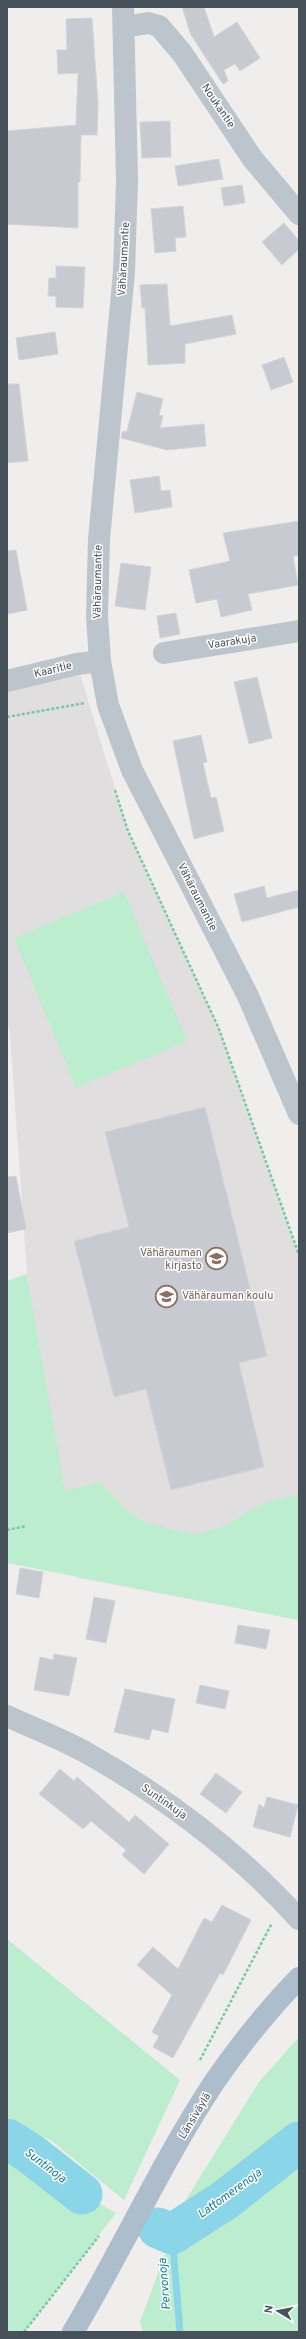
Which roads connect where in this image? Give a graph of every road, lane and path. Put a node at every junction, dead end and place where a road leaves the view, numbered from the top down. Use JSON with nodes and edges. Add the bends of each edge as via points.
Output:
{"nodes":[{"id":1,"x":123,"y":17,"type":"edge"},
{"id":2,"x":299,"y":214,"type":"edge"},
{"id":3,"x":299,"y":631,"type":"edge"},
{"id":4,"x":164,"y":653,"type":"dead end"},
{"id":5,"x":100,"y":661,"type":"junction"},
{"id":6,"x":7,"y":681,"type":"edge"},
{"id":7,"x":89,"y":702,"type":"dead end"},
{"id":8,"x":7,"y":717,"type":"edge"},
{"id":9,"x":299,"y":1114,"type":"edge"},
{"id":10,"x":26,"y":1526,"type":"dead end"},
{"id":11,"x":7,"y":1530,"type":"edge"},
{"id":12,"x":7,"y":1716,"type":"edge"},
{"id":13,"x":283,"y":1901,"type":"junction"},
{"id":14,"x":299,"y":1918,"type":"edge"},
{"id":15,"x":299,"y":1978,"type":"edge"},
{"id":16,"x":197,"y":2066,"type":"dead end"},
{"id":17,"x":102,"y":2232,"type":"dead end"},
{"id":18,"x":24,"y":2332,"type":"edge"},
{"id":19,"x":73,"y":2332,"type":"edge"}],
"edges":[{"from":1,"to":2,"type":"street","name":"Noukantie","via":[[159,26],[182,53],[252,158]]},
{"from":1,"to":5,"type":"street","name":"Vähäraumantie","via":[[127,181],[125,265],[99,539],[97,616]]},
{"from":3,"to":4,"type":"street","name":"Vaarakuja"},
{"from":5,"to":6,"type":"street","name":"Kaaritie"},
{"from":5,"to":9,"type":"street","name":"Vähäraumantie","via":[[108,705],[132,770],[248,996]]},
{"from":7,"to":8,"type":"path"},
{"from":10,"to":11,"type":"path"},
{"from":12,"to":13,"type":"street","name":"Suntinkuja","via":[[86,1752],[165,1800],[245,1864]]},
{"from":13,"to":14,"type":"street","name":"Suntinkuja"},
{"from":13,"to":16,"type":"path"},
{"from":15,"to":19,"type":"main road","name":"Länsiväylä","via":[[252,2032],[216,2081]]},
{"from":17,"to":18,"type":"path"}]}
